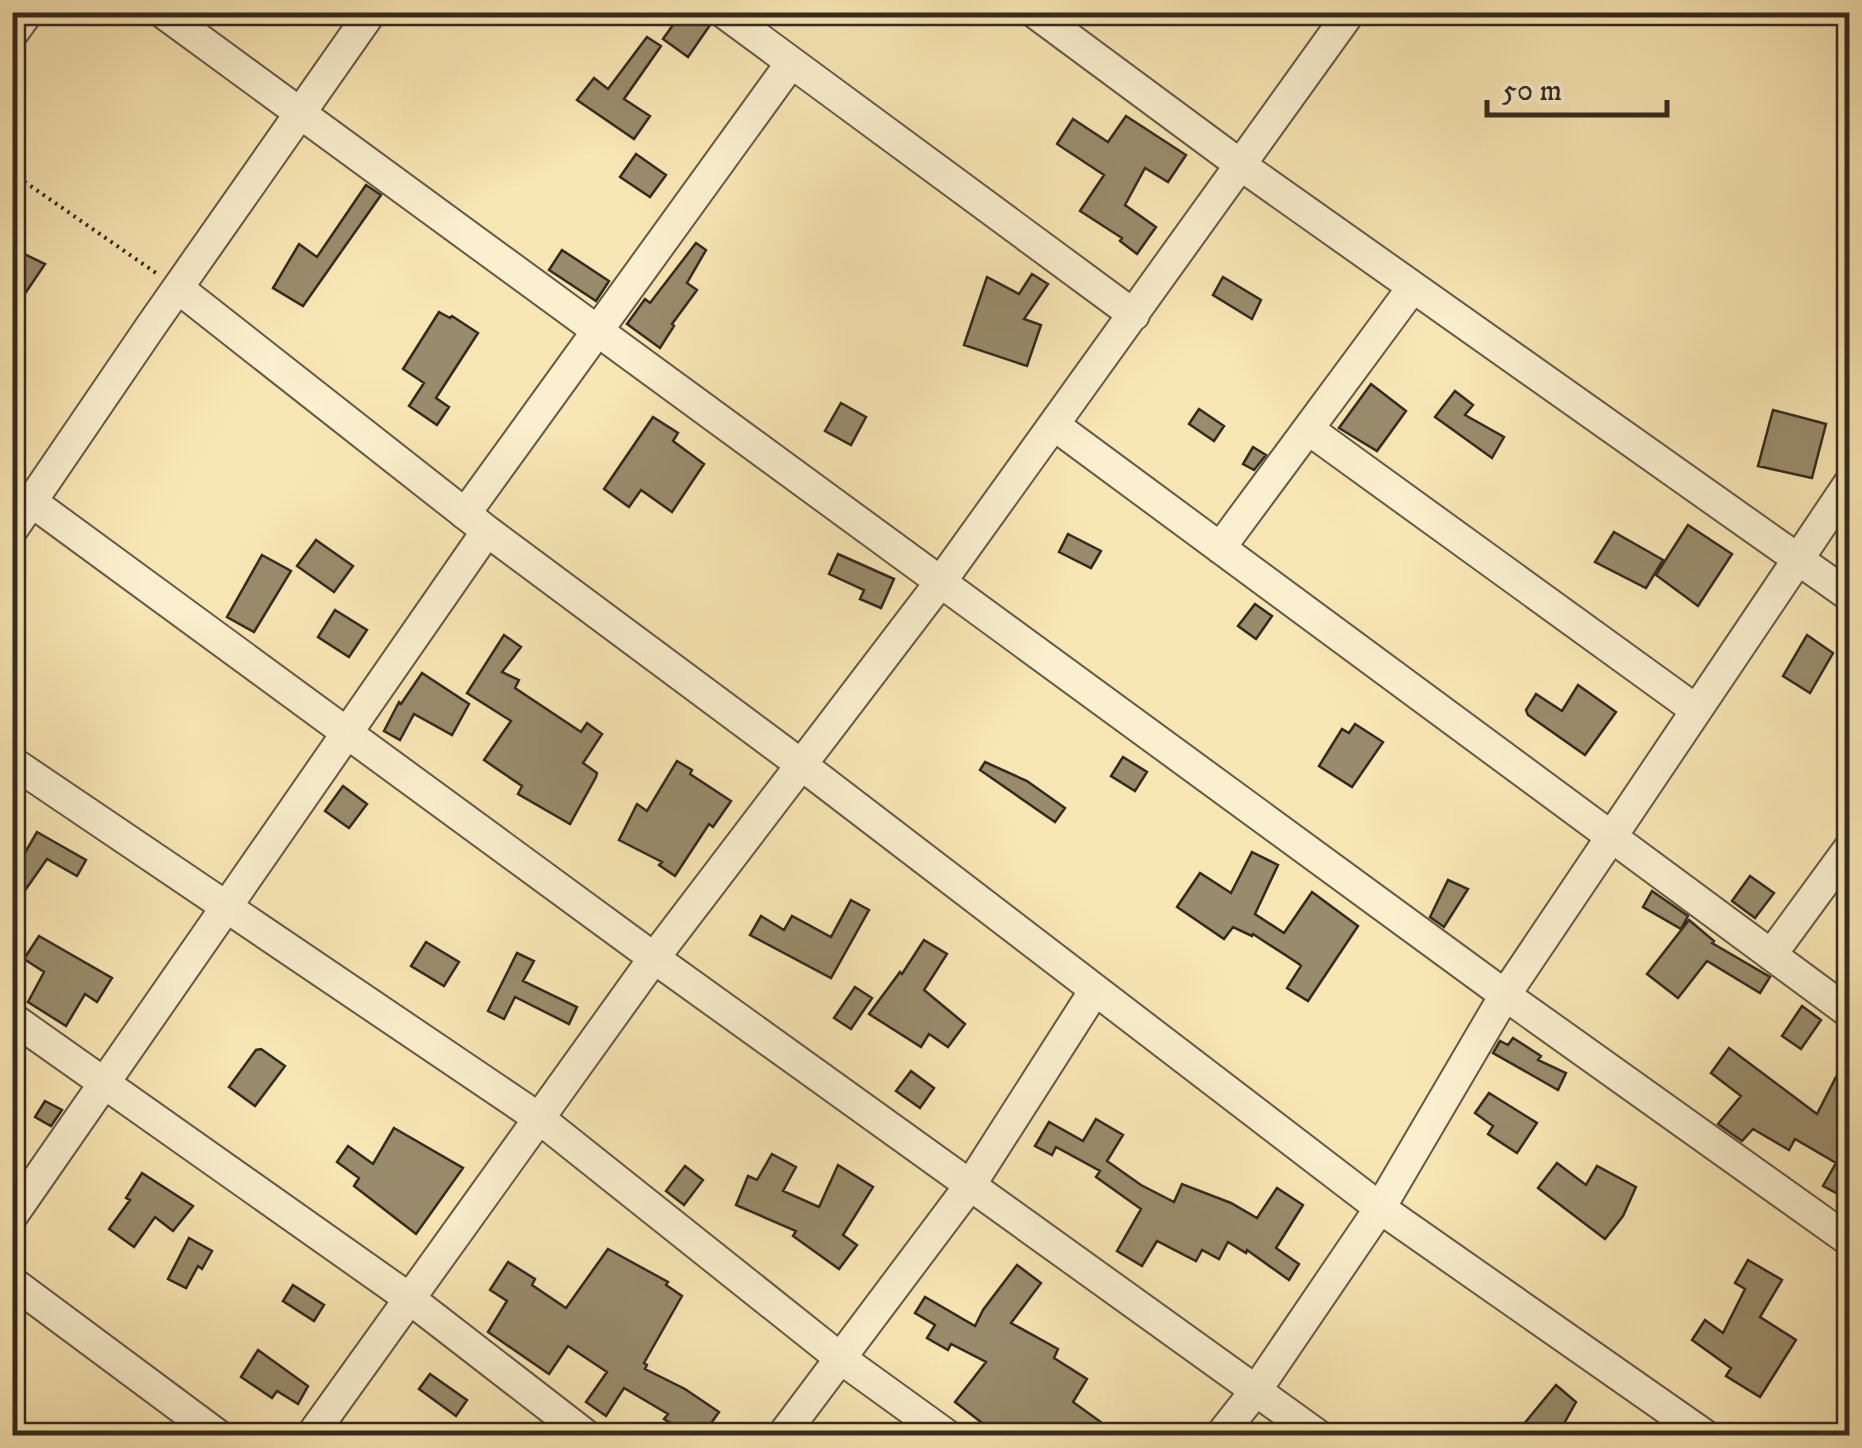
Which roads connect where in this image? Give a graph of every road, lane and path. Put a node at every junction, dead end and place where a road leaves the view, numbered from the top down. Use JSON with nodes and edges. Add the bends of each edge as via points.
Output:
{"nodes":[{"id":1,"x":28,"y":12,"type":"edge"},
{"id":2,"x":162,"y":12,"type":"edge"},
{"id":3,"x":371,"y":12,"type":"edge"},
{"id":4,"x":723,"y":12,"type":"edge"},
{"id":5,"x":1034,"y":12,"type":"edge"},
{"id":6,"x":1350,"y":12,"type":"edge"},
{"id":7,"x":12,"y":34,"type":"edge"},
{"id":8,"x":791,"y":63,"type":"junction"},
{"id":9,"x":300,"y":114,"type":"junction"},
{"id":10,"x":1242,"y":166,"type":"junction"},
{"id":11,"x":12,"y":172,"type":"edge"},
{"id":12,"x":1414,"y":287,"type":"junction"},
{"id":13,"x":178,"y":288,"type":"junction"},
{"id":14,"x":1134,"y":315,"type":"junction"},
{"id":15,"x":598,"y":331,"type":"junction"},
{"id":16,"x":1054,"y":425,"type":"junction"},
{"id":17,"x":1308,"y":428,"type":"junction"},
{"id":18,"x":1850,"y":482,"type":"edge"},
{"id":19,"x":32,"y":502,"type":"junction"},
{"id":20,"x":476,"y":522,"type":"junction"},
{"id":21,"x":12,"y":530,"type":"edge"},
{"id":22,"x":1220,"y":548,"type":"junction"},
{"id":23,"x":1798,"y":559,"type":"junction"},
{"id":24,"x":942,"y":580,"type":"junction"},
{"id":25,"x":1850,"y":596,"type":"edge"},
{"id":26,"x":1696,"y":710,"type":"junction"},
{"id":27,"x":347,"y":734,"type":"junction"},
{"id":28,"x":12,"y":762,"type":"edge"},
{"id":29,"x":804,"y":766,"type":"junction"},
{"id":30,"x":1611,"y":836,"type":"junction"},
{"id":31,"x":1850,"y":848,"type":"edge"},
{"id":32,"x":227,"y":907,"type":"junction"},
{"id":33,"x":1771,"y":955,"type":"junction"},
{"id":34,"x":654,"y":958,"type":"junction"},
{"id":35,"x":1095,"y":990,"type":"junction"},
{"id":36,"x":1504,"y":995,"type":"junction"},
{"id":37,"x":1850,"y":1013,"type":"edge"},
{"id":38,"x":12,"y":1018,"type":"edge"},
{"id":39,"x":104,"y":1083,"type":"junction"},
{"id":40,"x":540,"y":1119,"type":"junction"},
{"id":41,"x":970,"y":1184,"type":"junction"},
{"id":42,"x":1380,"y":1208,"type":"junction"},
{"id":43,"x":12,"y":1216,"type":"edge"},
{"id":44,"x":1844,"y":1224,"type":"edge"},
{"id":45,"x":12,"y":1282,"type":"edge"},
{"id":46,"x":410,"y":1299,"type":"junction"},
{"id":47,"x":840,"y":1358,"type":"junction"},
{"id":48,"x":1256,"y":1390,"type":"junction"},
{"id":49,"x":219,"y":1436,"type":"edge"},
{"id":50,"x":311,"y":1436,"type":"edge"},
{"id":51,"x":586,"y":1436,"type":"edge"},
{"id":52,"x":782,"y":1436,"type":"edge"},
{"id":53,"x":948,"y":1436,"type":"edge"},
{"id":54,"x":1220,"y":1436,"type":"edge"},
{"id":55,"x":1319,"y":1436,"type":"edge"},
{"id":56,"x":1706,"y":1436,"type":"edge"}],
"edges":[{"from":1,"to":7,"type":"street"},
{"from":2,"to":9,"type":"street"},
{"from":3,"to":9,"type":"street"},
{"from":4,"to":8,"type":"street"},
{"from":5,"to":10,"type":"street"},
{"from":6,"to":10,"type":"street"},
{"from":8,"to":14,"type":"street"},
{"from":8,"to":15,"type":"street"},
{"from":9,"to":13,"type":"street"},
{"from":9,"to":15,"type":"street"},
{"from":10,"to":12,"type":"street"},
{"from":10,"to":14,"type":"street"},
{"from":11,"to":13,"type":"path"},
{"from":12,"to":17,"type":"street"},
{"from":12,"to":23,"type":"street"},
{"from":13,"to":19,"type":"street"},
{"from":13,"to":20,"type":"street"},
{"from":14,"to":16,"type":"street"},
{"from":15,"to":20,"type":"street"},
{"from":15,"to":24,"type":"street"},
{"from":16,"to":22,"type":"street"},
{"from":16,"to":24,"type":"street"},
{"from":17,"to":22,"type":"street"},
{"from":17,"to":26,"type":"street"},
{"from":18,"to":23,"type":"street"},
{"from":19,"to":21,"type":"street"},
{"from":19,"to":27,"type":"street"},
{"from":20,"to":27,"type":"street"},
{"from":20,"to":29,"type":"street"},
{"from":22,"to":30,"type":"street"},
{"from":23,"to":25,"type":"street"},
{"from":23,"to":26,"type":"street"},
{"from":24,"to":29,"type":"street"},
{"from":24,"to":36,"type":"street"},
{"from":26,"to":30,"type":"street"},
{"from":27,"to":32,"type":"street"},
{"from":27,"to":34,"type":"street"},
{"from":28,"to":32,"type":"street"},
{"from":29,"to":34,"type":"street"},
{"from":29,"to":35,"type":"street"},
{"from":30,"to":33,"type":"street"},
{"from":30,"to":36,"type":"street"},
{"from":31,"to":33,"type":"street"},
{"from":32,"to":39,"type":"street"},
{"from":32,"to":40,"type":"street"},
{"from":33,"to":37,"type":"street"},
{"from":34,"to":40,"type":"street"},
{"from":34,"to":41,"type":"street"},
{"from":35,"to":41,"type":"street"},
{"from":35,"to":42,"type":"street"},
{"from":36,"to":42,"type":"street"},
{"from":36,"to":44,"type":"street"},
{"from":38,"to":39,"type":"street"},
{"from":39,"to":43,"type":"street"},
{"from":39,"to":46,"type":"street"},
{"from":40,"to":46,"type":"street"},
{"from":40,"to":47,"type":"street"},
{"from":41,"to":47,"type":"street"},
{"from":41,"to":48,"type":"street"},
{"from":42,"to":48,"type":"street"},
{"from":42,"to":56,"type":"street"},
{"from":45,"to":49,"type":"street"},
{"from":46,"to":50,"type":"street"},
{"from":46,"to":51,"type":"street"},
{"from":47,"to":52,"type":"street"},
{"from":47,"to":53,"type":"street"},
{"from":48,"to":54,"type":"street"},
{"from":48,"to":55,"type":"street"}]}
